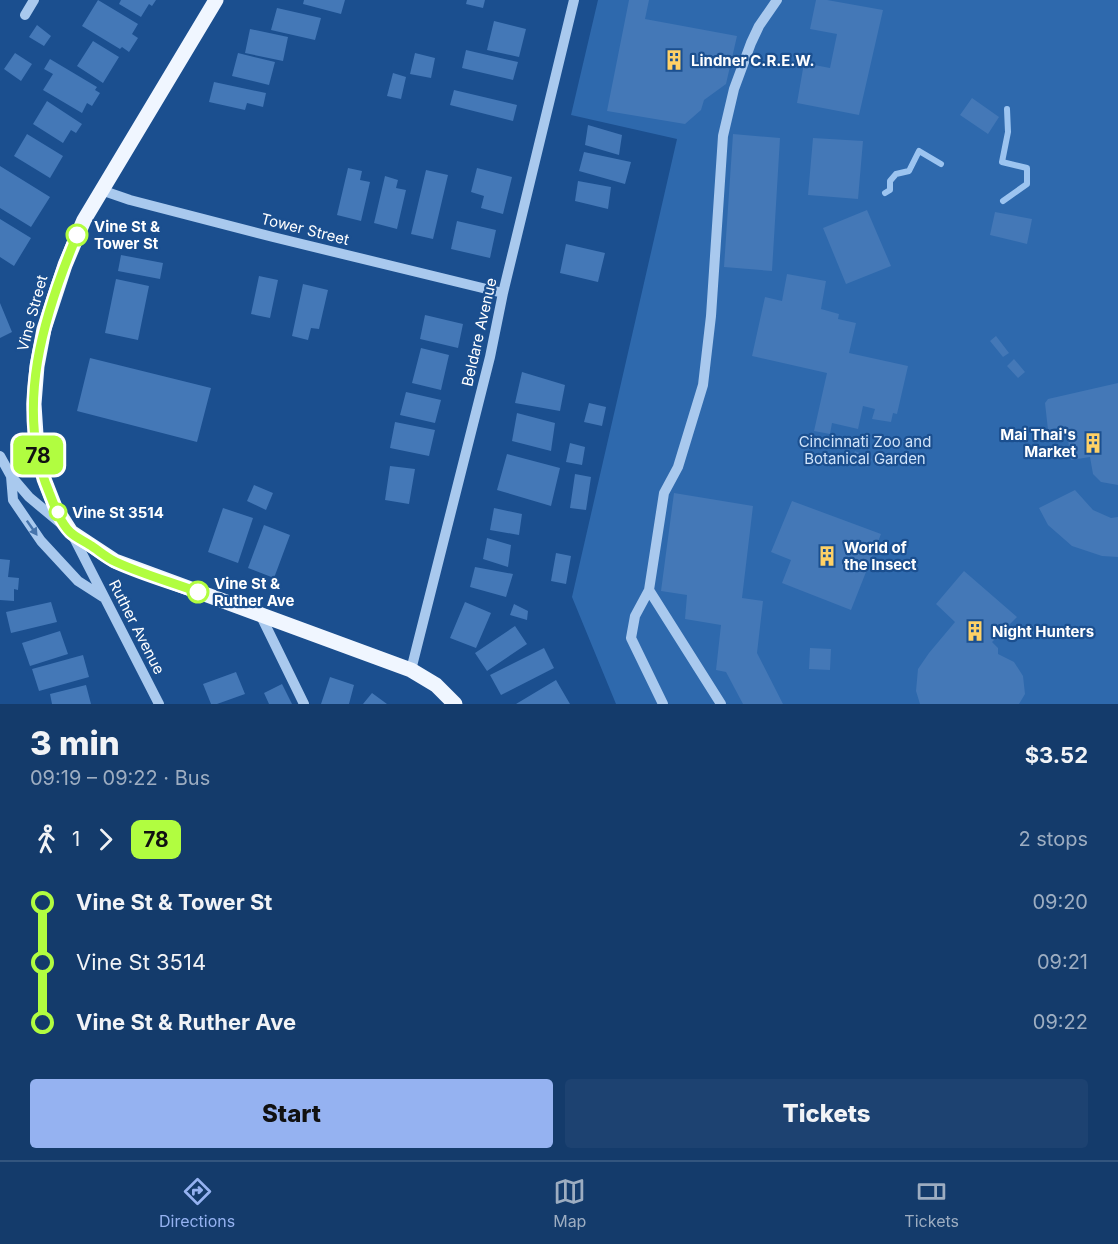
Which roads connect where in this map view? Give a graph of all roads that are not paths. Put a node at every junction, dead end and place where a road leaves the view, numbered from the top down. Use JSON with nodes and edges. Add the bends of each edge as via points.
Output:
{"nodes":[{"id":1,"x":34,"y":0,"type":"edge"},
{"id":2,"x":216,"y":0,"type":"edge"},
{"id":3,"x":574,"y":0,"type":"edge"},
{"id":4,"x":777,"y":0,"type":"edge"},
{"id":5,"x":25,"y":15,"type":"dead end"},
{"id":6,"x":101,"y":190,"type":"junction"},
{"id":7,"x":503,"y":293,"type":"junction"},
{"id":8,"x":0,"y":456,"type":"edge"},
{"id":9,"x":11,"y":476,"type":"junction"},
{"id":10,"x":70,"y":532,"type":"junction"},
{"id":11,"x":649,"y":590,"type":"junction"},
{"id":12,"x":105,"y":598,"type":"junction"},
{"id":13,"x":260,"y":614,"type":"junction"},
{"id":14,"x":411,"y":670,"type":"junction"},
{"id":15,"x":159,"y":704,"type":"edge"},
{"id":16,"x":304,"y":704,"type":"edge"},
{"id":17,"x":455,"y":704,"type":"edge"},
{"id":18,"x":663,"y":704,"type":"edge"},
{"id":19,"x":721,"y":704,"type":"edge"}],
"edges":[{"from":1,"to":5,"type":"street"},
{"from":2,"to":6,"type":"main road","name":"Vine Street"},
{"from":3,"to":7,"type":"street","name":"Beldare Avenue"},
{"from":4,"to":11,"type":"street","via":[[751,43],[734,89],[723,136],[703,385],[678,467],[664,493]]},
{"from":6,"to":7,"type":"street","name":"Tower Street"},
{"from":6,"to":10,"type":"main road","name":"Vine Street","via":[[65,265],[44,329],[37,366],[37,450],[55,507]]},
{"from":7,"to":14,"type":"street","name":"Beldare Avenue"},
{"from":8,"to":9,"type":"street"},
{"from":9,"to":10,"type":"street"},
{"from":9,"to":12,"type":"street","one_way":true,"via":[[13,500],[41,541],[78,581]]},
{"from":10,"to":12,"type":"street","name":"Ruther Avenue"},
{"from":10,"to":13,"type":"main road","name":"Vine Street","via":[[115,561]]},
{"from":11,"to":18,"type":"street","via":[[635,616],[631,638]]},
{"from":11,"to":19,"type":"street"},
{"from":12,"to":15,"type":"street","name":"Ruther Avenue"},
{"from":13,"to":14,"type":"main road","name":"Vine Street"},
{"from":13,"to":16,"type":"street"},
{"from":14,"to":17,"type":"main road","name":"Vine Street","via":[[436,685]]}]}
